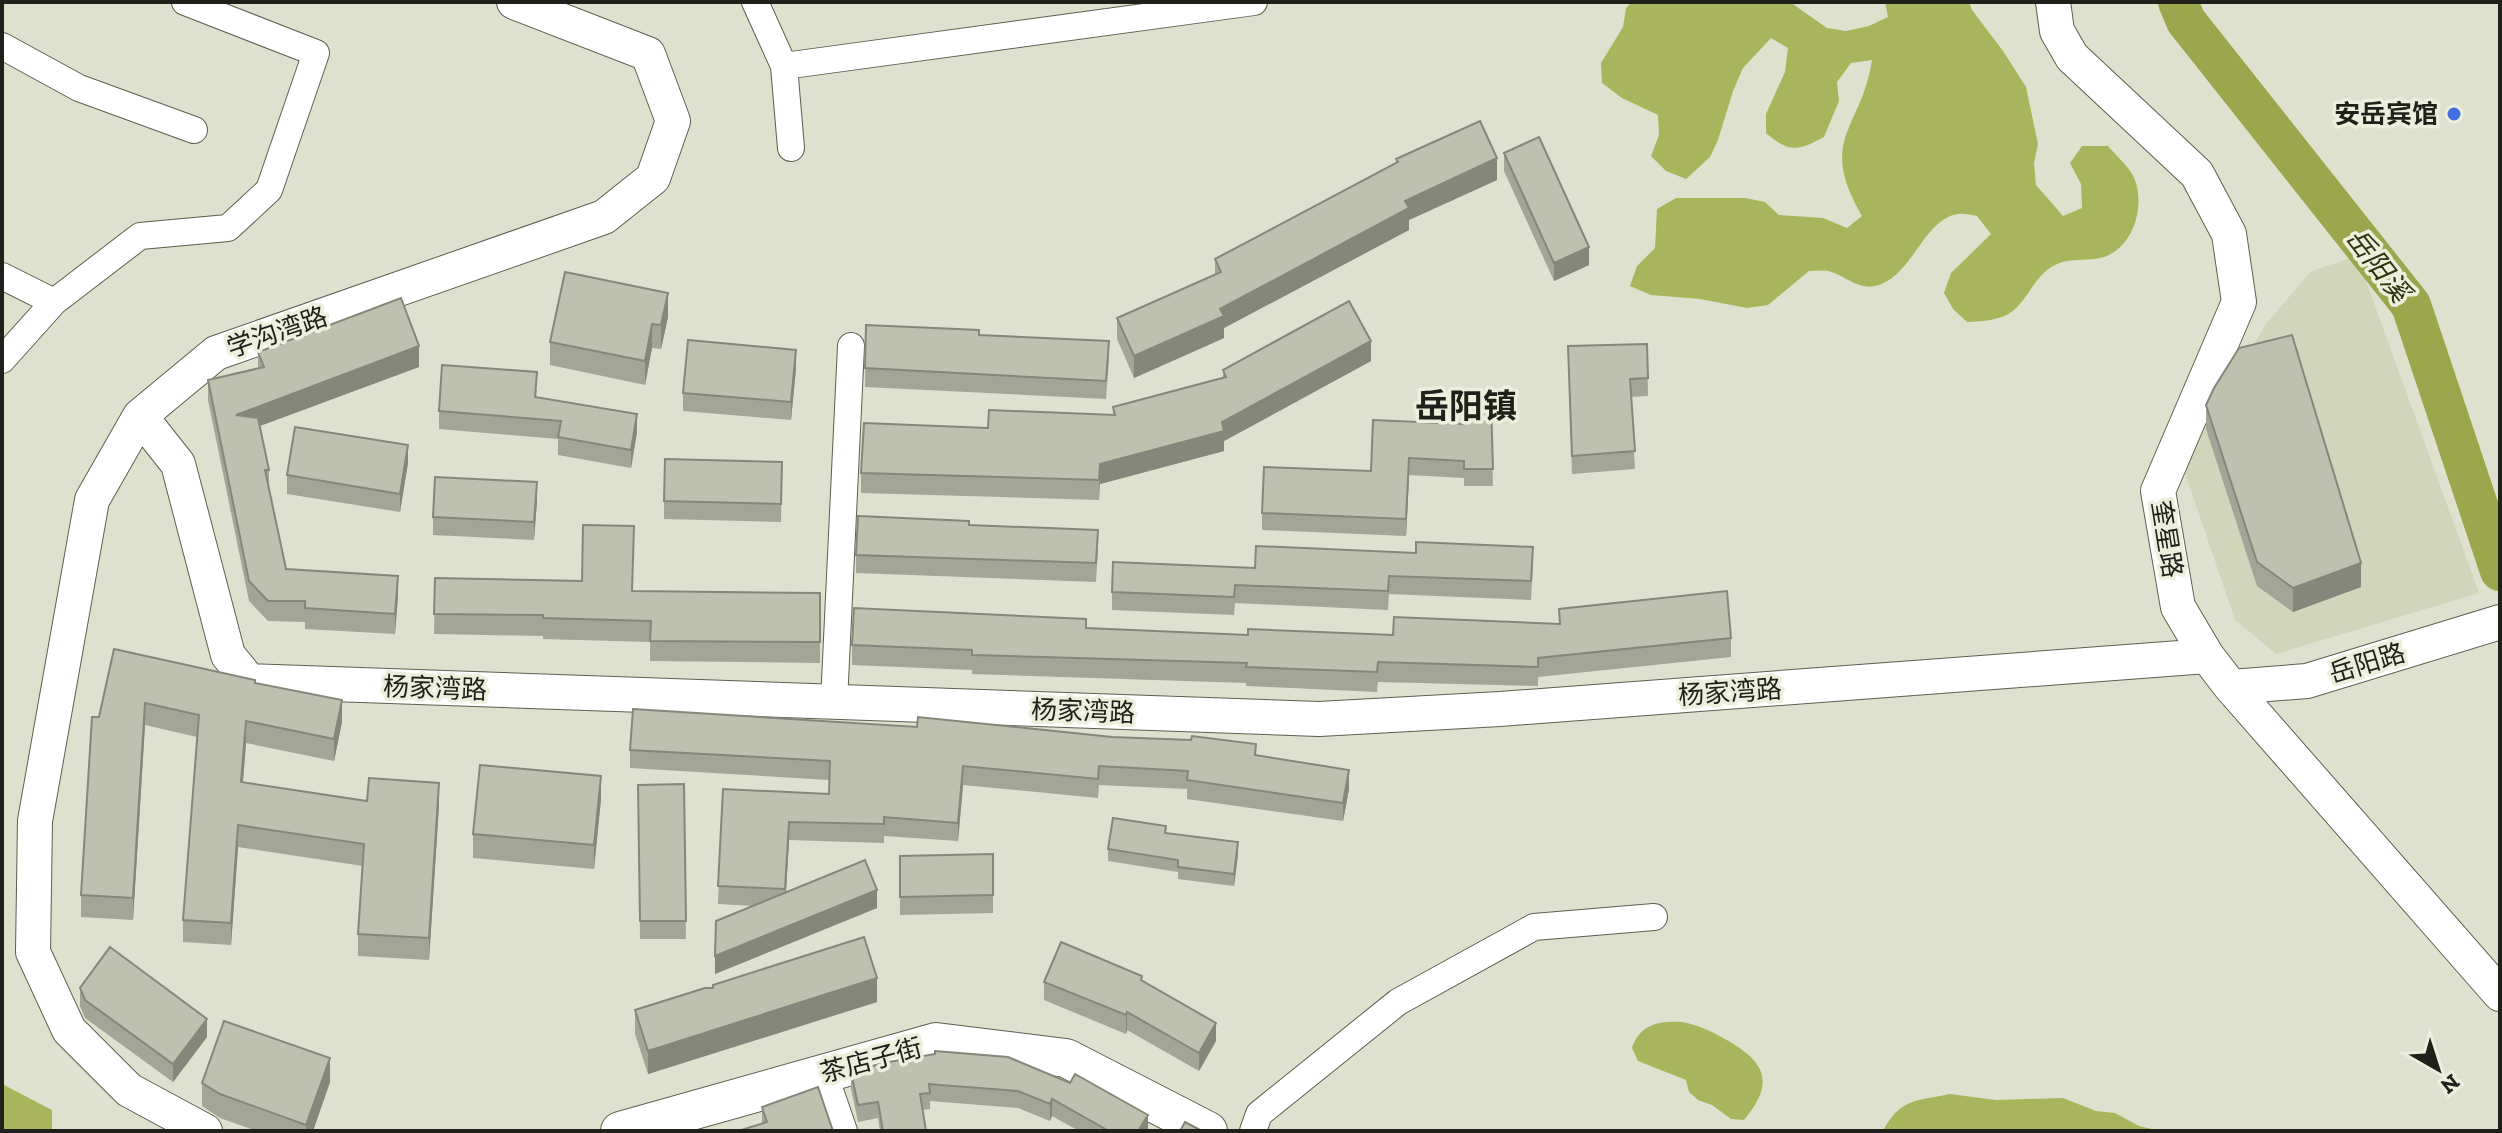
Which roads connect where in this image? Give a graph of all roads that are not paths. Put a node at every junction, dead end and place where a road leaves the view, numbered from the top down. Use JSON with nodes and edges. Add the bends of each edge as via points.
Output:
{"nodes":[{"id":1,"x":185,"y":2,"type":"edge"},
{"id":2,"x":514,"y":2,"type":"edge"},
{"id":3,"x":755,"y":2,"type":"edge"},
{"id":4,"x":1254,"y":2,"type":"edge"},
{"id":5,"x":2053,"y":2,"type":"edge"},
{"id":6,"x":2,"y":46,"type":"edge"},
{"id":7,"x":784,"y":66,"type":"junction"},
{"id":8,"x":194,"y":130,"type":"dead end"},
{"id":9,"x":791,"y":148,"type":"dead end"},
{"id":10,"x":2,"y":276,"type":"edge"},
{"id":11,"x":54,"y":302,"type":"junction"},
{"id":12,"x":851,"y":346,"type":"dead end"},
{"id":13,"x":2,"y":360,"type":"edge"},
{"id":14,"x":140,"y":416,"type":"junction"},
{"id":15,"x":2500,"y":622,"type":"edge"},
{"id":16,"x":2207,"y":656,"type":"junction"},
{"id":17,"x":2231,"y":687,"type":"junction"},
{"id":18,"x":834,"y":702,"type":"junction"},
{"id":19,"x":1654,"y":917,"type":"dead end"},
{"id":20,"x":2500,"y":994,"type":"edge"},
{"id":21,"x":824,"y":1073,"type":"junction"},
{"id":22,"x":1186,"y":1126,"type":"edge"},
{"id":23,"x":205,"y":1131,"type":"edge"},
{"id":24,"x":620,"y":1131,"type":"edge"},
{"id":25,"x":844,"y":1131,"type":"edge"},
{"id":26,"x":1253,"y":1131,"type":"edge"}],
"edges":[{"from":1,"to":11,"type":"street","via":[[316,53],[269,190],[228,228],[140,236]]},
{"from":2,"to":14,"type":"street","name":"学沟湾路","via":[[648,54],[673,121],[653,178],[604,217],[216,353]]},
{"from":3,"to":7,"type":"street"},
{"from":4,"to":7,"type":"street"},
{"from":5,"to":16,"type":"street","name":"奎星路","via":[[2057,31],[2072,57],[2197,174],[2229,234],[2239,302],[2158,491],[2178,607]]},
{"from":6,"to":8,"type":"street","via":[[79,88]]},
{"from":7,"to":9,"type":"street"},
{"from":10,"to":11,"type":"street"},
{"from":11,"to":13,"type":"street"},
{"from":12,"to":18,"type":"street"},
{"from":14,"to":18,"type":"street","name":"杨家湾路","via":[[178,464],[228,655],[249,681]]},
{"from":14,"to":23,"type":"street","name":"学沟湾路","via":[[92,500],[35,821],[33,952],[69,1030],[129,1090]]},
{"from":15,"to":17,"type":"street","name":"岳阳路","via":[[2307,681]]},
{"from":16,"to":17,"type":"street","name":"奎星路"},
{"from":16,"to":18,"type":"street","name":"杨家湾路","via":[[1319,719]]},
{"from":17,"to":20,"type":"street","name":"奎星路"},
{"from":19,"to":26,"type":"street","via":[[1534,927],[1398,1002],[1259,1114]]},
{"from":21,"to":22,"type":"main road","name":"茶店子街","via":[[936,1042],[1066,1058]]},
{"from":21,"to":24,"type":"main road","name":"茶店子街"},
{"from":21,"to":25,"type":"street"}]}
